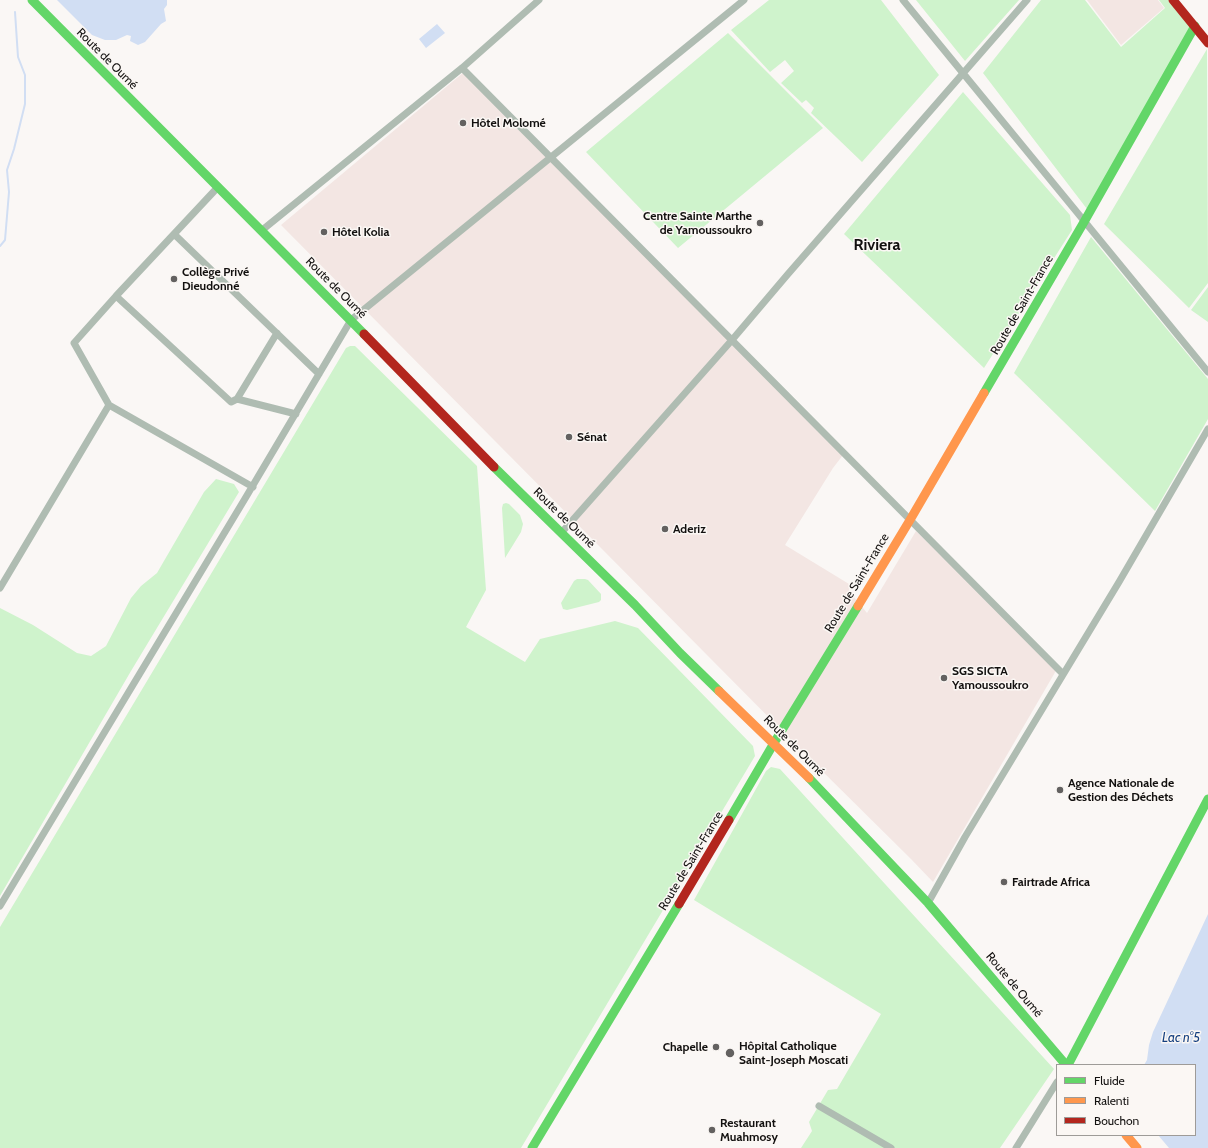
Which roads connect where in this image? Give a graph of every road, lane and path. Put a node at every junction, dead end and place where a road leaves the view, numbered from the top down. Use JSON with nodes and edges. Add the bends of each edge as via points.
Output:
{"nodes":[{"id":1,"x":32,"y":0,"type":"edge"},
{"id":2,"x":539,"y":0,"type":"edge"},
{"id":3,"x":744,"y":0,"type":"edge"},
{"id":4,"x":903,"y":0,"type":"edge"},
{"id":5,"x":1027,"y":0,"type":"edge"},
{"id":6,"x":1173,"y":0,"type":"edge"},
{"id":7,"x":1195,"y":26,"type":"junction"},
{"id":8,"x":1208,"y":43,"type":"edge"},
{"id":9,"x":462,"y":68,"type":"junction"},
{"id":10,"x":963,"y":74,"type":"junction"},
{"id":11,"x":552,"y":158,"type":"junction"},
{"id":12,"x":218,"y":187,"type":"junction"},
{"id":13,"x":1084,"y":222,"type":"junction"},
{"id":14,"x":261,"y":231,"type":"junction"},
{"id":15,"x":174,"y":234,"type":"junction"},
{"id":16,"x":116,"y":296,"type":"junction"},
{"id":17,"x":351,"y":320,"type":"junction"},
{"id":18,"x":277,"y":333,"type":"junction"},
{"id":19,"x":732,"y":340,"type":"junction"},
{"id":20,"x":1208,"y":372,"type":"edge"},
{"id":21,"x":319,"y":374,"type":"junction"},
{"id":22,"x":237,"y":399,"type":"junction"},
{"id":23,"x":109,"y":405,"type":"junction"},
{"id":24,"x":296,"y":414,"type":"junction"},
{"id":25,"x":1208,"y":430,"type":"edge"},
{"id":26,"x":253,"y":487,"type":"junction"},
{"id":27,"x":910,"y":520,"type":"junction"},
{"id":28,"x":562,"y":532,"type":"junction"},
{"id":29,"x":0,"y":588,"type":"edge"},
{"id":30,"x":1064,"y":674,"type":"junction"},
{"id":31,"x":774,"y":743,"type":"junction"},
{"id":32,"x":1208,"y":799,"type":"edge"},
{"id":33,"x":928,"y":903,"type":"junction"},
{"id":34,"x":0,"y":906,"type":"edge"},
{"id":35,"x":1066,"y":1064,"type":"edge"},
{"id":36,"x":1068,"y":1064,"type":"edge"},
{"id":37,"x":1056,"y":1084,"type":"edge"},
{"id":38,"x":819,"y":1106,"type":"dead end"},
{"id":39,"x":1127,"y":1136,"type":"edge"},
{"id":40,"x":532,"y":1148,"type":"edge"},
{"id":41,"x":891,"y":1148,"type":"edge"},
{"id":42,"x":1016,"y":1148,"type":"edge"},
{"id":43,"x":1137,"y":1148,"type":"edge"}],
"edges":[{"from":1,"to":12,"type":"main road","name":"Route de Oumé"},
{"from":2,"to":9,"type":"street"},
{"from":3,"to":11,"type":"street"},
{"from":4,"to":10,"type":"street"},
{"from":5,"to":10,"type":"street"},
{"from":6,"to":7,"type":"main road"},
{"from":7,"to":8,"type":"main road"},
{"from":7,"to":13,"type":"main road","name":"Route de Saint-France"},
{"from":9,"to":11,"type":"street"},
{"from":9,"to":14,"type":"street"},
{"from":10,"to":13,"type":"street"},
{"from":10,"to":19,"type":"street"},
{"from":11,"to":17,"type":"street"},
{"from":11,"to":19,"type":"street"},
{"from":12,"to":14,"type":"main road","name":"Route de Oumé"},
{"from":12,"to":15,"type":"street"},
{"from":13,"to":20,"type":"street"},
{"from":13,"to":27,"type":"main road","name":"Route de Saint-France"},
{"from":14,"to":17,"type":"main road","name":"Route de Oumé"},
{"from":15,"to":16,"type":"street"},
{"from":15,"to":18,"type":"street"},
{"from":16,"to":22,"type":"street","via":[[231,402]]},
{"from":16,"to":23,"type":"street","via":[[74,342]]},
{"from":17,"to":21,"type":"street"},
{"from":17,"to":28,"type":"main road","name":"Route de Oumé","via":[[491,464]]},
{"from":18,"to":21,"type":"street"},
{"from":18,"to":22,"type":"street"},
{"from":19,"to":27,"type":"street"},
{"from":19,"to":28,"type":"street"},
{"from":21,"to":24,"type":"street"},
{"from":22,"to":24,"type":"street"},
{"from":23,"to":26,"type":"street"},
{"from":23,"to":29,"type":"street"},
{"from":24,"to":26,"type":"street"},
{"from":25,"to":30,"type":"street"},
{"from":26,"to":34,"type":"street"},
{"from":27,"to":30,"type":"street"},
{"from":27,"to":31,"type":"main road","name":"Route de Saint-France"},
{"from":28,"to":31,"type":"main road","name":"Route de Oumé","via":[[680,653]]},
{"from":30,"to":33,"type":"street"},
{"from":31,"to":33,"type":"main road","name":"Route de Oumé"},
{"from":31,"to":40,"type":"main road","name":"Route de Saint-France"},
{"from":32,"to":36,"type":"main road"},
{"from":33,"to":35,"type":"main road","name":"Route de Oumé"},
{"from":37,"to":42,"type":"street"},
{"from":38,"to":41,"type":"street"},
{"from":39,"to":43,"type":"main road"}]}
